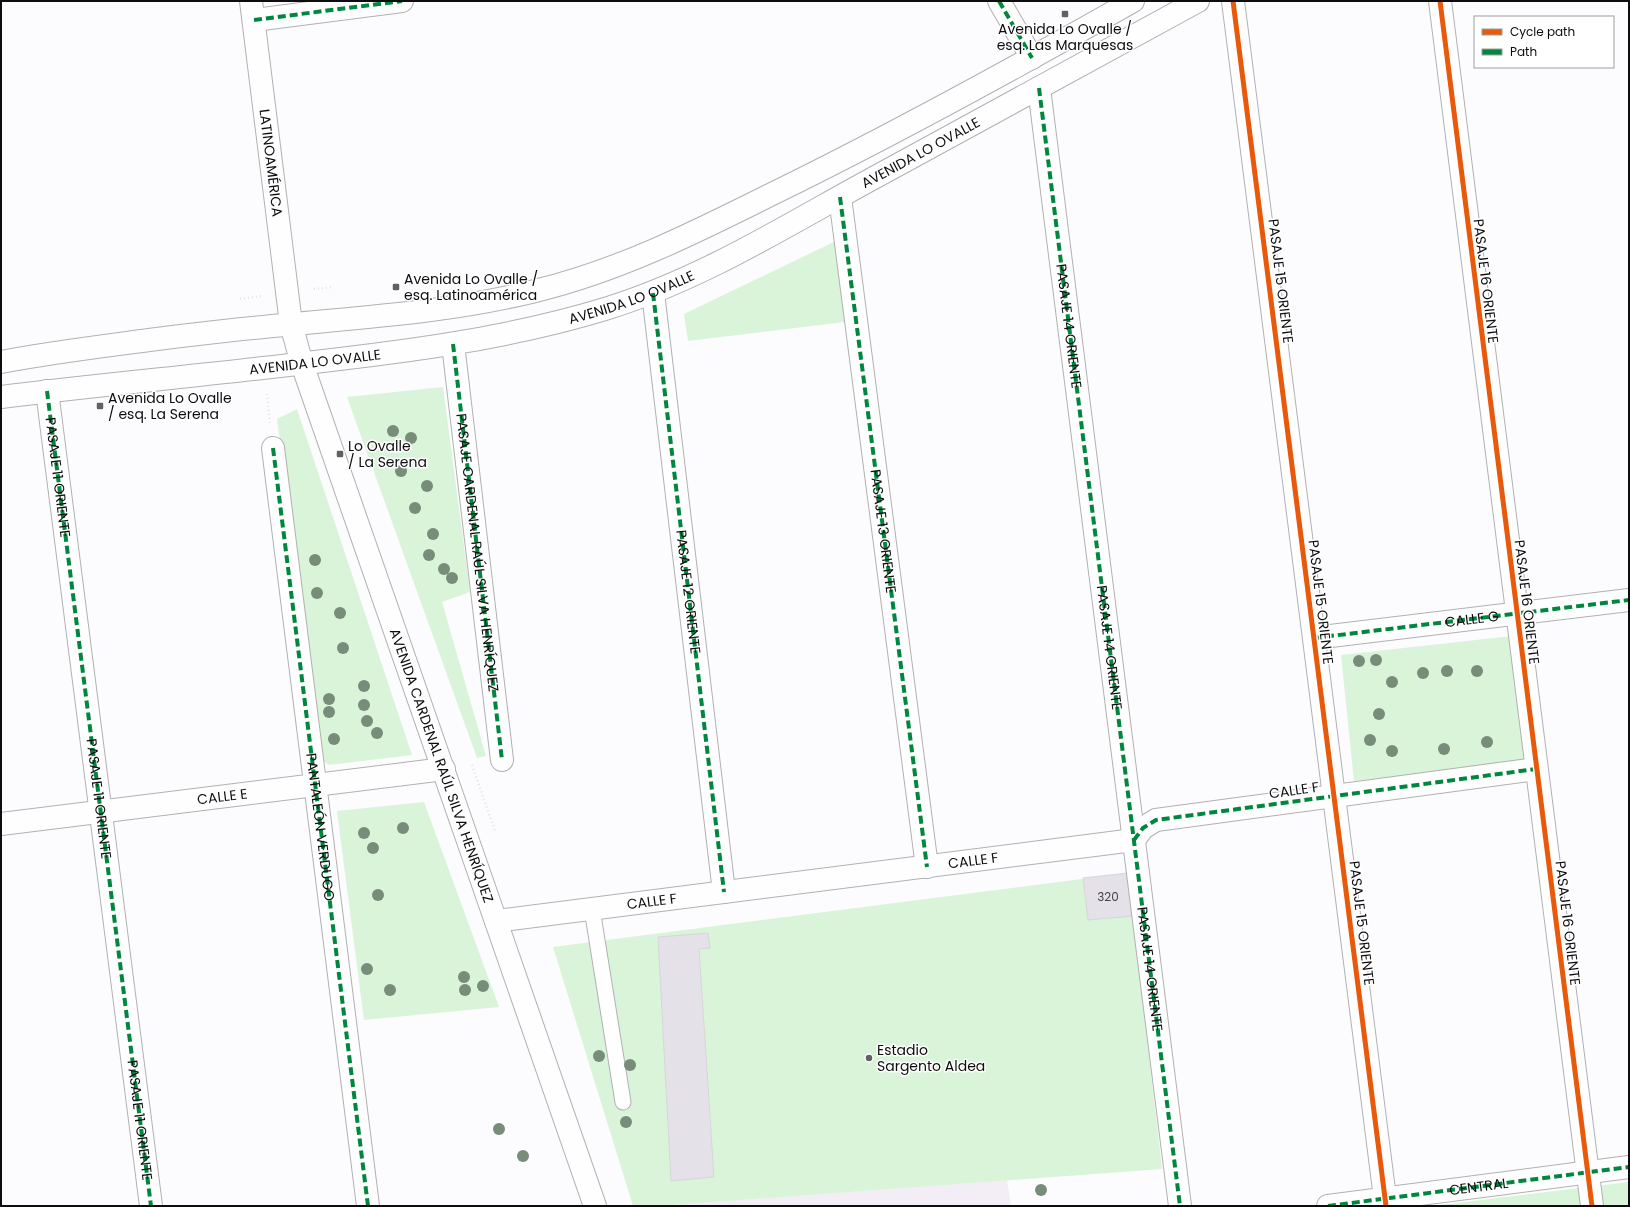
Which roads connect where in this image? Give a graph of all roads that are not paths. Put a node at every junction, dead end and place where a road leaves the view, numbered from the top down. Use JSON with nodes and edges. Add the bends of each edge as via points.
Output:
{"nodes":[{"id":1,"x":402,"y":1,"type":"edge"},
{"id":2,"x":998,"y":1,"type":"edge"},
{"id":3,"x":1133,"y":1,"type":"edge"},
{"id":4,"x":1198,"y":1,"type":"edge"},
{"id":5,"x":1233,"y":1,"type":"edge"},
{"id":6,"x":1440,"y":1,"type":"edge"},
{"id":7,"x":252,"y":10,"type":"edge"},
{"id":8,"x":1032,"y":58,"type":"junction"},
{"id":9,"x":1038,"y":88,"type":"junction"},
{"id":10,"x":840,"y":196,"type":"junction"},
{"id":11,"x":653,"y":292,"type":"junction"},
{"id":12,"x":291,"y":324,"type":"junction"},
{"id":13,"x":453,"y":344,"type":"junction"},
{"id":14,"x":1,"y":362,"type":"edge"},
{"id":15,"x":302,"y":364,"type":"junction"},
{"id":16,"x":47,"y":391,"type":"junction"},
{"id":17,"x":1,"y":398,"type":"edge"},
{"id":18,"x":273,"y":448,"type":"dead end"},
{"id":19,"x":1629,"y":600,"type":"edge"},
{"id":20,"x":1516,"y":614,"type":"junction"},
{"id":21,"x":1314,"y":638,"type":"junction"},
{"id":22,"x":502,"y":760,"type":"dead end"},
{"id":23,"x":444,"y":769,"type":"junction"},
{"id":24,"x":1536,"y":769,"type":"junction"},
{"id":25,"x":315,"y":784,"type":"junction"},
{"id":26,"x":1334,"y":796,"type":"junction"},
{"id":27,"x":101,"y":812,"type":"junction"},
{"id":28,"x":1,"y":824,"type":"edge"},
{"id":29,"x":1134,"y":840,"type":"junction"},
{"id":30,"x":927,"y":866,"type":"junction"},
{"id":31,"x":724,"y":892,"type":"junction"},
{"id":32,"x":592,"y":909,"type":"junction"},
{"id":33,"x":496,"y":921,"type":"junction"},
{"id":34,"x":623,"y":1102,"type":"dead end"},
{"id":35,"x":1629,"y":1167,"type":"edge"},
{"id":36,"x":1588,"y":1172,"type":"junction"},
{"id":37,"x":1385,"y":1203,"type":"edge"},
{"id":38,"x":151,"y":1206,"type":"edge"},
{"id":39,"x":368,"y":1206,"type":"edge"},
{"id":40,"x":595,"y":1206,"type":"edge"},
{"id":41,"x":1180,"y":1206,"type":"edge"},
{"id":42,"x":1328,"y":1206,"type":"edge"},
{"id":43,"x":1592,"y":1206,"type":"edge"}],
"edges":[{"from":1,"to":7,"type":"street"},
{"from":2,"to":8,"type":"street"},
{"from":3,"to":8,"type":"street"},
{"from":4,"to":9,"type":"street","name":"AVENIDA LO OVALLE"},
{"from":5,"to":21,"type":"street","name":"PASAJE 15 ORIENTE"},
{"from":6,"to":20,"type":"street","name":"PASAJE 16 ORIENTE"},
{"from":7,"to":12,"type":"street","name":"LATINOAMÉRICA"},
{"from":8,"to":12,"type":"street","via":[[845,159],[682,239],[624,263],[573,280],[453,308]]},
{"from":9,"to":10,"type":"street","name":"AVENIDA LO OVALLE"},
{"from":9,"to":29,"type":"street","name":"PASAJE 14 ORIENTE"},
{"from":10,"to":11,"type":"street","name":"AVENIDA LO OVALLE","via":[[754,246],[704,271]]},
{"from":10,"to":30,"type":"street","name":"PASAJE 13 ORIENTE"},
{"from":11,"to":13,"type":"street","name":"AVENIDA LO OVALLE","via":[[559,322]]},
{"from":11,"to":31,"type":"street","name":"PASAJE 12 ORIENTE"},
{"from":12,"to":14,"type":"street","via":[[116,344]]},
{"from":12,"to":15,"type":"street","name":"AVENIDA CARDENAL RAÚL SILVA HENRÍQUEZ"},
{"from":13,"to":15,"type":"street","name":"AVENIDA LO OVALLE","via":[[378,356]]},
{"from":13,"to":22,"type":"street","name":"PASAJE CARDENAL RAÚL SILVA HENRÍQUEZ"},
{"from":15,"to":16,"type":"street","name":"AVENIDA LO OVALLE"},
{"from":15,"to":23,"type":"street","name":"AVENIDA CARDENAL RAÚL SILVA HENRÍQUEZ"},
{"from":16,"to":17,"type":"street","name":"AVENIDA LO OVALLE"},
{"from":16,"to":27,"type":"street","name":"PASAJE 11 ORIENTE"},
{"from":18,"to":25,"type":"street","name":"PANTALEÓN VERDUGO"},
{"from":19,"to":20,"type":"street","name":"CALLE G"},
{"from":20,"to":21,"type":"street","name":"CALLE G"},
{"from":20,"to":24,"type":"street","name":"PASAJE 16 ORIENTE"},
{"from":21,"to":26,"type":"street","name":"PASAJE 15 ORIENTE"},
{"from":23,"to":25,"type":"street","name":"CALLE E"},
{"from":23,"to":33,"type":"street","name":"AVENIDA CARDENAL RAÚL SILVA HENRÍQUEZ"},
{"from":24,"to":26,"type":"street","name":"CALLE F"},
{"from":24,"to":36,"type":"street","name":"PASAJE 16 ORIENTE"},
{"from":25,"to":27,"type":"street","name":"CALLE E"},
{"from":25,"to":39,"type":"street","name":"PANTALEÓN VERDUGO"},
{"from":26,"to":29,"type":"street","name":"CALLE F","via":[[1156,820],[1143,828]]},
{"from":26,"to":37,"type":"street","name":"PASAJE 15 ORIENTE"},
{"from":27,"to":28,"type":"street","name":"CALLE E"},
{"from":27,"to":38,"type":"street","name":"PASAJE 11 ORIENTE"},
{"from":29,"to":30,"type":"street","name":"CALLE F"},
{"from":29,"to":41,"type":"street","name":"PASAJE 14 ORIENTE"},
{"from":30,"to":31,"type":"street","name":"CALLE F"},
{"from":31,"to":32,"type":"street","name":"CALLE F"},
{"from":32,"to":33,"type":"street","name":"CALLE F"},
{"from":32,"to":34,"type":"lane"},
{"from":33,"to":40,"type":"street","name":"AVENIDA CARDENAL RAÚL SILVA HENRÍQUEZ"},
{"from":35,"to":36,"type":"street","name":"CENTRAL"},
{"from":36,"to":37,"type":"street","name":"CENTRAL"},
{"from":36,"to":43,"type":"street","name":"PASAJE 16 ORIENTE"},
{"from":37,"to":42,"type":"street","name":"CENTRAL"}]}
